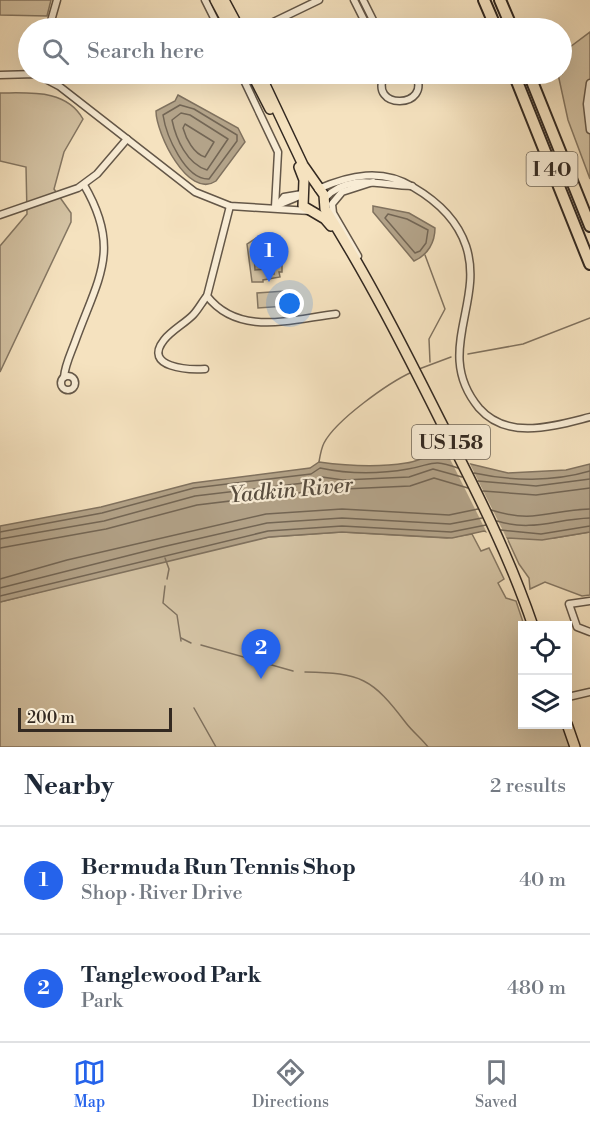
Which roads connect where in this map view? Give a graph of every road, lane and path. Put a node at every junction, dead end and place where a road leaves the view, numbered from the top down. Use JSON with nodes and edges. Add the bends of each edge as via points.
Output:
{"nodes":[{"id":1,"x":57,"y":0,"type":"edge"},
{"id":2,"x":205,"y":0,"type":"edge"},
{"id":3,"x":217,"y":0,"type":"edge"},
{"id":4,"x":224,"y":0,"type":"edge"},
{"id":5,"x":319,"y":0,"type":"edge"},
{"id":6,"x":354,"y":0,"type":"edge"},
{"id":7,"x":363,"y":0,"type":"edge"},
{"id":8,"x":484,"y":0,"type":"edge"},
{"id":9,"x":500,"y":0,"type":"edge"},
{"id":10,"x":52,"y":18,"type":"edge"},
{"id":11,"x":214,"y":18,"type":"edge"},
{"id":12,"x":225,"y":18,"type":"edge"},
{"id":13,"x":230,"y":18,"type":"edge"},
{"id":14,"x":232,"y":18,"type":"edge"},
{"id":15,"x":282,"y":18,"type":"edge"},
{"id":16,"x":363,"y":18,"type":"edge"},
{"id":17,"x":372,"y":18,"type":"edge"},
{"id":18,"x":492,"y":18,"type":"edge"},
{"id":19,"x":508,"y":18,"type":"edge"},
{"id":20,"x":18,"y":74,"type":"edge"},
{"id":21,"x":0,"y":75,"type":"edge"},
{"id":22,"x":590,"y":83,"type":"edge"},
{"id":23,"x":55,"y":84,"type":"edge"},
{"id":24,"x":246,"y":84,"type":"edge"},
{"id":25,"x":257,"y":84,"type":"edge"},
{"id":26,"x":265,"y":84,"type":"edge"},
{"id":27,"x":382,"y":84,"type":"edge"},
{"id":28,"x":418,"y":84,"type":"edge"},
{"id":29,"x":518,"y":84,"type":"edge"},
{"id":30,"x":533,"y":84,"type":"edge"},
{"id":31,"x":590,"y":129,"type":"edge"},
{"id":32,"x":128,"y":139,"type":"junction"},
{"id":33,"x":373,"y":182,"type":"junction"},
{"id":34,"x":84,"y":184,"type":"junction"},
{"id":35,"x":412,"y":186,"type":"junction"},
{"id":36,"x":318,"y":189,"type":"junction"},
{"id":37,"x":303,"y":193,"type":"junction"},
{"id":38,"x":324,"y":201,"type":"junction"},
{"id":39,"x":230,"y":206,"type":"junction"},
{"id":40,"x":275,"y":207,"type":"junction"},
{"id":41,"x":312,"y":211,"type":"junction"},
{"id":42,"x":0,"y":215,"type":"edge"},
{"id":43,"x":590,"y":226,"type":"edge"},
{"id":44,"x":340,"y":237,"type":"junction"},
{"id":45,"x":590,"y":264,"type":"edge"},
{"id":46,"x":376,"y":295,"type":"junction"},
{"id":47,"x":207,"y":296,"type":"junction"},
{"id":48,"x":336,"y":314,"type":"dead end"},
{"id":49,"x":205,"y":369,"type":"dead end"},
{"id":50,"x":64,"y":377,"type":"dead end"},
{"id":51,"x":590,"y":417,"type":"edge"},
{"id":52,"x":590,"y":601,"type":"edge"},
{"id":53,"x":531,"y":621,"type":"edge"},
{"id":54,"x":590,"y":632,"type":"edge"},
{"id":55,"x":590,"y":692,"type":"edge"},
{"id":56,"x":572,"y":696,"type":"edge"},
{"id":57,"x":569,"y":729,"type":"edge"},
{"id":58,"x":575,"y":747,"type":"edge"}],
"edges":[{"from":1,"to":10,"type":"street"},
{"from":2,"to":11,"type":"street"},
{"from":3,"to":12,"type":"main road"},
{"from":3,"to":13,"type":"street"},
{"from":4,"to":14,"type":"main road"},
{"from":5,"to":15,"type":"street"},
{"from":6,"to":16,"type":"street"},
{"from":7,"to":17,"type":"street"},
{"from":8,"to":18,"type":"highway"},
{"from":9,"to":19,"type":"highway"},
{"from":20,"to":21,"type":"street"},
{"from":22,"to":31,"type":"street"},
{"from":23,"to":32,"type":"street"},
{"from":24,"to":40,"type":"street","via":[[278,152]]},
{"from":25,"to":37,"type":"main road","via":[[299,165]]},
{"from":26,"to":36,"type":"main road"},
{"from":27,"to":28,"type":"street","via":[[390,99],[399,102],[416,93]]},
{"from":29,"to":45,"type":"highway","number":"I 40"},
{"from":30,"to":43,"type":"highway","number":"I 40"},
{"from":32,"to":34,"type":"street"},
{"from":32,"to":39,"type":"street","via":[[186,187]]},
{"from":33,"to":35,"type":"street"},
{"from":33,"to":38,"type":"street","via":[[347,184]]},
{"from":33,"to":46,"type":"street","via":[[342,192],[334,198],[332,206]]},
{"from":34,"to":42,"type":"street","via":[[63,195]]},
{"from":34,"to":50,"type":"street","via":[[101,220],[105,255]]},
{"from":35,"to":36,"type":"street","via":[[399,179],[371,175]]},
{"from":35,"to":51,"type":"street","via":[[439,204],[456,224],[466,247],[470,268],[458,356],[463,383],[471,398],[495,420],[512,427],[542,429]]},
{"from":36,"to":37,"type":"main road"},
{"from":36,"to":38,"type":"main road"},
{"from":37,"to":40,"type":"street"},
{"from":37,"to":41,"type":"main road","via":[[302,203]]},
{"from":38,"to":41,"type":"main road"},
{"from":38,"to":44,"type":"main road","number":"US 158"},
{"from":39,"to":40,"type":"street"},
{"from":39,"to":47,"type":"street"},
{"from":40,"to":41,"type":"street"},
{"from":41,"to":44,"type":"main road","number":"US 158"},
{"from":44,"to":46,"type":"main road","number":"US 158"},
{"from":46,"to":53,"type":"main road","number":"US 158","via":[[513,569]]},
{"from":47,"to":48,"type":"street","via":[[220,310],[247,322]]},
{"from":47,"to":49,"type":"street","via":[[191,317],[166,338],[159,351],[173,368]]},
{"from":52,"to":54,"type":"street","via":[[569,604],[577,627]]},
{"from":55,"to":56,"type":"street"},
{"from":57,"to":58,"type":"main road"}]}
